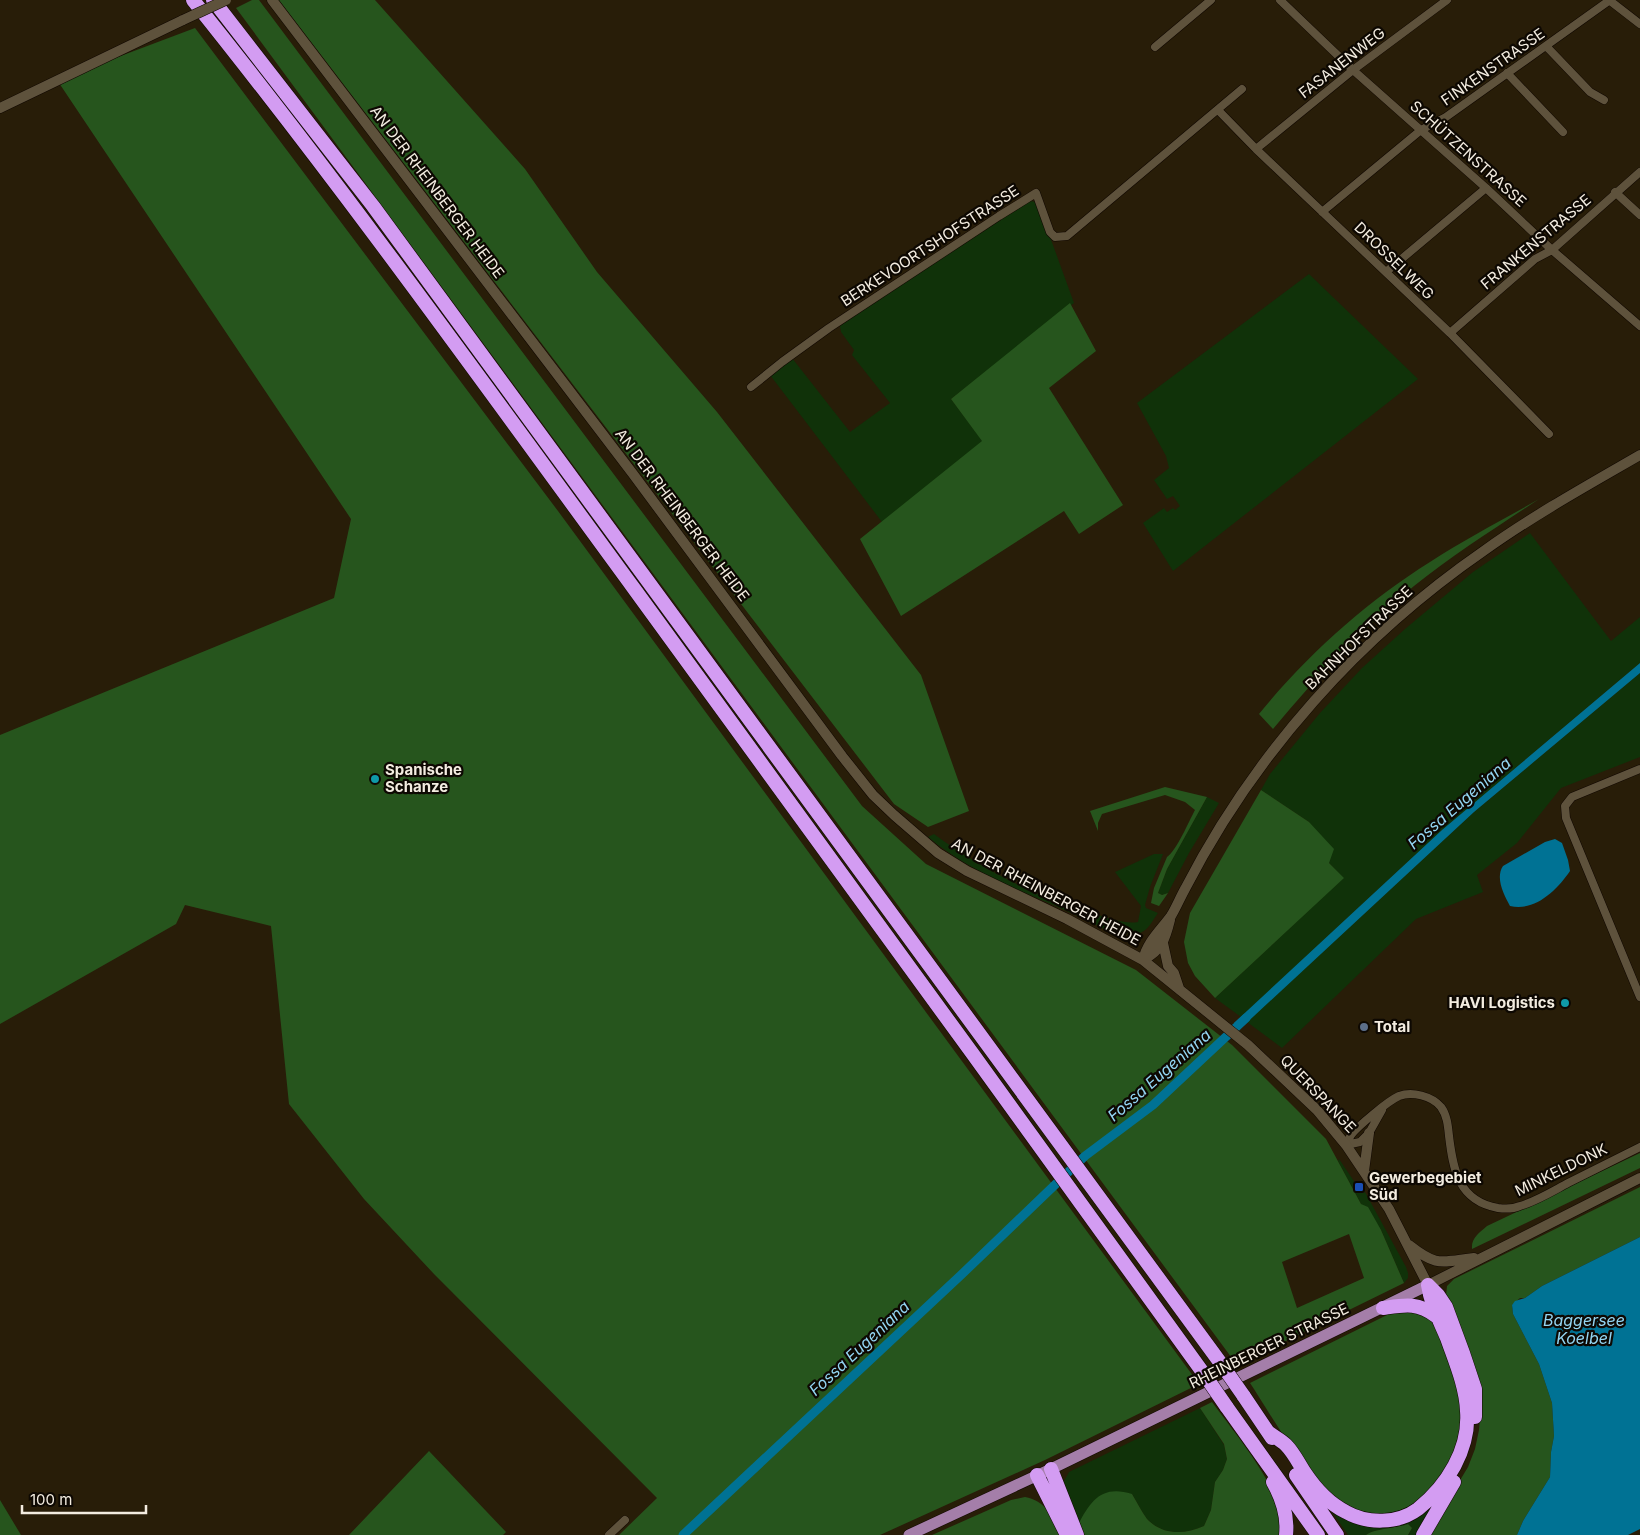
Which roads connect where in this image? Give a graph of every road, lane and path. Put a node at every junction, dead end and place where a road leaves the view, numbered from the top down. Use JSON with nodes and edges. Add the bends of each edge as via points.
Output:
{"nodes":[{"id":1,"x":193,"y":0,"type":"edge"},
{"id":2,"x":213,"y":0,"type":"edge"},
{"id":3,"x":226,"y":0,"type":"edge"},
{"id":4,"x":272,"y":0,"type":"edge"},
{"id":5,"x":1211,"y":0,"type":"edge"},
{"id":6,"x":1280,"y":0,"type":"edge"},
{"id":7,"x":1447,"y":0,"type":"edge"},
{"id":8,"x":1610,"y":0,"type":"edge"},
{"id":9,"x":1640,"y":24,"type":"edge"},
{"id":10,"x":1546,"y":46,"type":"junction"},
{"id":11,"x":1155,"y":47,"type":"dead end"},
{"id":12,"x":1353,"y":70,"type":"junction"},
{"id":13,"x":1507,"y":73,"type":"junction"},
{"id":14,"x":1242,"y":89,"type":"dead end"},
{"id":15,"x":1604,"y":100,"type":"dead end"},
{"id":16,"x":0,"y":108,"type":"edge"},
{"id":17,"x":1218,"y":110,"type":"junction"},
{"id":18,"x":1421,"y":130,"type":"junction"},
{"id":19,"x":1563,"y":132,"type":"dead end"},
{"id":20,"x":1256,"y":148,"type":"junction"},
{"id":21,"x":1640,"y":172,"type":"edge"},
{"id":22,"x":1486,"y":188,"type":"junction"},
{"id":23,"x":1615,"y":192,"type":"junction"},
{"id":24,"x":1322,"y":212,"type":"junction"},
{"id":25,"x":1640,"y":215,"type":"edge"},
{"id":26,"x":1552,"y":250,"type":"junction"},
{"id":27,"x":1386,"y":272,"type":"junction"},
{"id":28,"x":1640,"y":326,"type":"edge"},
{"id":29,"x":1450,"y":333,"type":"junction"},
{"id":30,"x":751,"y":387,"type":"dead end"},
{"id":31,"x":1549,"y":434,"type":"dead end"},
{"id":32,"x":1640,"y":455,"type":"edge"},
{"id":33,"x":1640,"y":769,"type":"edge"},
{"id":34,"x":1171,"y":915,"type":"junction"},
{"id":35,"x":1162,"y":943,"type":"junction"},
{"id":36,"x":1143,"y":960,"type":"junction"},
{"id":37,"x":1179,"y":988,"type":"junction"},
{"id":38,"x":1640,"y":997,"type":"edge"},
{"id":39,"x":1386,"y":1104,"type":"junction"},
{"id":40,"x":1369,"y":1133,"type":"junction"},
{"id":41,"x":1346,"y":1145,"type":"junction"},
{"id":42,"x":1640,"y":1147,"type":"edge"},
{"id":43,"x":1364,"y":1171,"type":"junction"},
{"id":44,"x":1640,"y":1178,"type":"edge"},
{"id":45,"x":1406,"y":1242,"type":"junction"},
{"id":46,"x":1483,"y":1257,"type":"junction"},
{"id":47,"x":1428,"y":1285,"type":"junction"},
{"id":48,"x":1383,"y":1308,"type":"junction"},
{"id":49,"x":1436,"y":1316,"type":"junction"},
{"id":50,"x":1268,"y":1432,"type":"junction"},
{"id":51,"x":1267,"y":1463,"type":"junction"},
{"id":52,"x":1051,"y":1469,"type":"junction"},
{"id":53,"x":1037,"y":1475,"type":"junction"},
{"id":54,"x":625,"y":1520,"type":"dead end"},
{"id":55,"x":609,"y":1535,"type":"edge"},
{"id":56,"x":909,"y":1535,"type":"edge"},
{"id":57,"x":1067,"y":1535,"type":"edge"},
{"id":58,"x":1077,"y":1535,"type":"edge"},
{"id":59,"x":1286,"y":1535,"type":"edge"},
{"id":60,"x":1318,"y":1535,"type":"edge"},
{"id":61,"x":1337,"y":1535,"type":"edge"},
{"id":62,"x":1423,"y":1535,"type":"edge"}],
"edges":[{"from":1,"to":51,"type":"highway","bridge":true,"via":[[427,306],[1026,1126]]},
{"from":2,"to":50,"type":"highway","bridge":true,"via":[[373,206],[1038,1112]]},
{"from":3,"to":16,"type":"street","bridge":true},
{"from":4,"to":36,"type":"street","name":"AN DER RHEINBERGER HEIDE","via":[[873,795],[926,843],[968,872]]},
{"from":5,"to":11,"type":"street"},
{"from":6,"to":12,"type":"street","name":"SCHÜTZENSTRASSE"},
{"from":7,"to":12,"type":"street","name":"FASANENWEG"},
{"from":8,"to":9,"type":"street"},
{"from":8,"to":10,"type":"street","name":"FINKENSTRASSE"},
{"from":10,"to":13,"type":"street","name":"FINKENSTRASSE"},
{"from":10,"to":15,"type":"street","via":[[1590,92]]},
{"from":12,"to":18,"type":"street","name":"SCHÜTZENSTRASSE"},
{"from":12,"to":20,"type":"street","name":"FASANENWEG"},
{"from":13,"to":18,"type":"street","name":"FINKENSTRASSE","via":[[1446,117]]},
{"from":13,"to":19,"type":"street"},
{"from":14,"to":17,"type":"street","name":"BERKEVOORTSHOFSTRASSE"},
{"from":17,"to":20,"type":"street","name":"DROSSELWEG"},
{"from":17,"to":30,"type":"street","name":"BERKEVOORTSHOFSTRASSE","via":[[1067,236],[1055,237],[1050,232],[1036,193],[829,328]]},
{"from":18,"to":22,"type":"street","name":"SCHÜTZENSTRASSE"},
{"from":18,"to":24,"type":"street","name":"FINKENSTRASSE"},
{"from":20,"to":24,"type":"street","name":"DROSSELWEG"},
{"from":21,"to":23,"type":"street","name":"FRANKENSTRASSE"},
{"from":22,"to":26,"type":"street","name":"SCHÜTZENSTRASSE"},
{"from":22,"to":27,"type":"street"},
{"from":23,"to":25,"type":"street"},
{"from":23,"to":26,"type":"street","name":"FRANKENSTRASSE"},
{"from":24,"to":27,"type":"street","name":"DROSSELWEG"},
{"from":26,"to":28,"type":"street","name":"SCHÜTZENSTRASSE"},
{"from":26,"to":29,"type":"street","name":"FRANKENSTRASSE","via":[[1535,259]]},
{"from":27,"to":29,"type":"street","name":"DROSSELWEG"},
{"from":29,"to":31,"type":"street","name":"DROSSELWEG"},
{"from":32,"to":34,"type":"street","name":"BAHNHOFSTRASSE","via":[[1486,549],[1421,598],[1369,644],[1301,715],[1257,771],[1213,839]]},
{"from":33,"to":38,"type":"street","via":[[1572,797],[1565,806],[1566,818]]},
{"from":34,"to":35,"type":"street","name":"BAHNHOFSTRASSE"},
{"from":34,"to":36,"type":"street","name":"BAHNHOFSTRASSE","via":[[1145,950]]},
{"from":35,"to":36,"type":"street","name":"BAHNHOFSTRASSE","via":[[1154,954]]},
{"from":35,"to":37,"type":"street","via":[[1168,966]]},
{"from":36,"to":37,"type":"street","name":"QUERSPANGE"},
{"from":37,"to":41,"type":"street","name":"QUERSPANGE","via":[[1248,1045],[1317,1110]]},
{"from":39,"to":40,"type":"street"},
{"from":39,"to":41,"type":"street","name":"MINKELDONK","via":[[1352,1134]]},
{"from":39,"to":42,"type":"street","name":"MINKELDONK","via":[[1406,1094],[1424,1096],[1437,1103],[1445,1116],[1452,1161],[1460,1184],[1481,1203],[1496,1207],[1520,1207]]},
{"from":40,"to":41,"type":"street","via":[[1360,1142]]},
{"from":40,"to":43,"type":"street"},
{"from":41,"to":43,"type":"street","name":"QUERSPANGE"},
{"from":43,"to":45,"type":"street","name":"QUERSPANGE"},
{"from":44,"to":46,"type":"street","name":"RHEINBERGER STRASSE"},
{"from":45,"to":46,"type":"street","via":[[1428,1259],[1442,1262]]},
{"from":45,"to":47,"type":"street","name":"QUERSPANGE"},
{"from":46,"to":47,"type":"street","name":"RHEINBERGER STRASSE"},
{"from":47,"to":48,"type":"main road","name":"RHEINBERGER STRASSE"},
{"from":47,"to":49,"type":"highway"},
{"from":47,"to":62,"type":"highway","via":[[1438,1295],[1451,1320],[1475,1390],[1476,1410],[1468,1456]]},
{"from":48,"to":49,"type":"highway","via":[[1412,1305]]},
{"from":48,"to":52,"type":"main road","name":"RHEINBERGER STRASSE"},
{"from":49,"to":50,"type":"highway","via":[[1452,1351],[1464,1391],[1467,1427],[1457,1460],[1447,1478],[1415,1511],[1380,1521],[1348,1514],[1329,1500],[1312,1481],[1286,1444]]},
{"from":50,"to":61,"type":"highway"},
{"from":51,"to":59,"type":"highway","via":[[1284,1508]]},
{"from":51,"to":60,"type":"highway"},
{"from":52,"to":53,"type":"main road","name":"RHEINBERGER STRASSE"},
{"from":52,"to":58,"type":"highway"},
{"from":53,"to":56,"type":"main road","name":"RHEINBERGER STRASSE"},
{"from":53,"to":57,"type":"highway"},
{"from":54,"to":55,"type":"street"}]}
